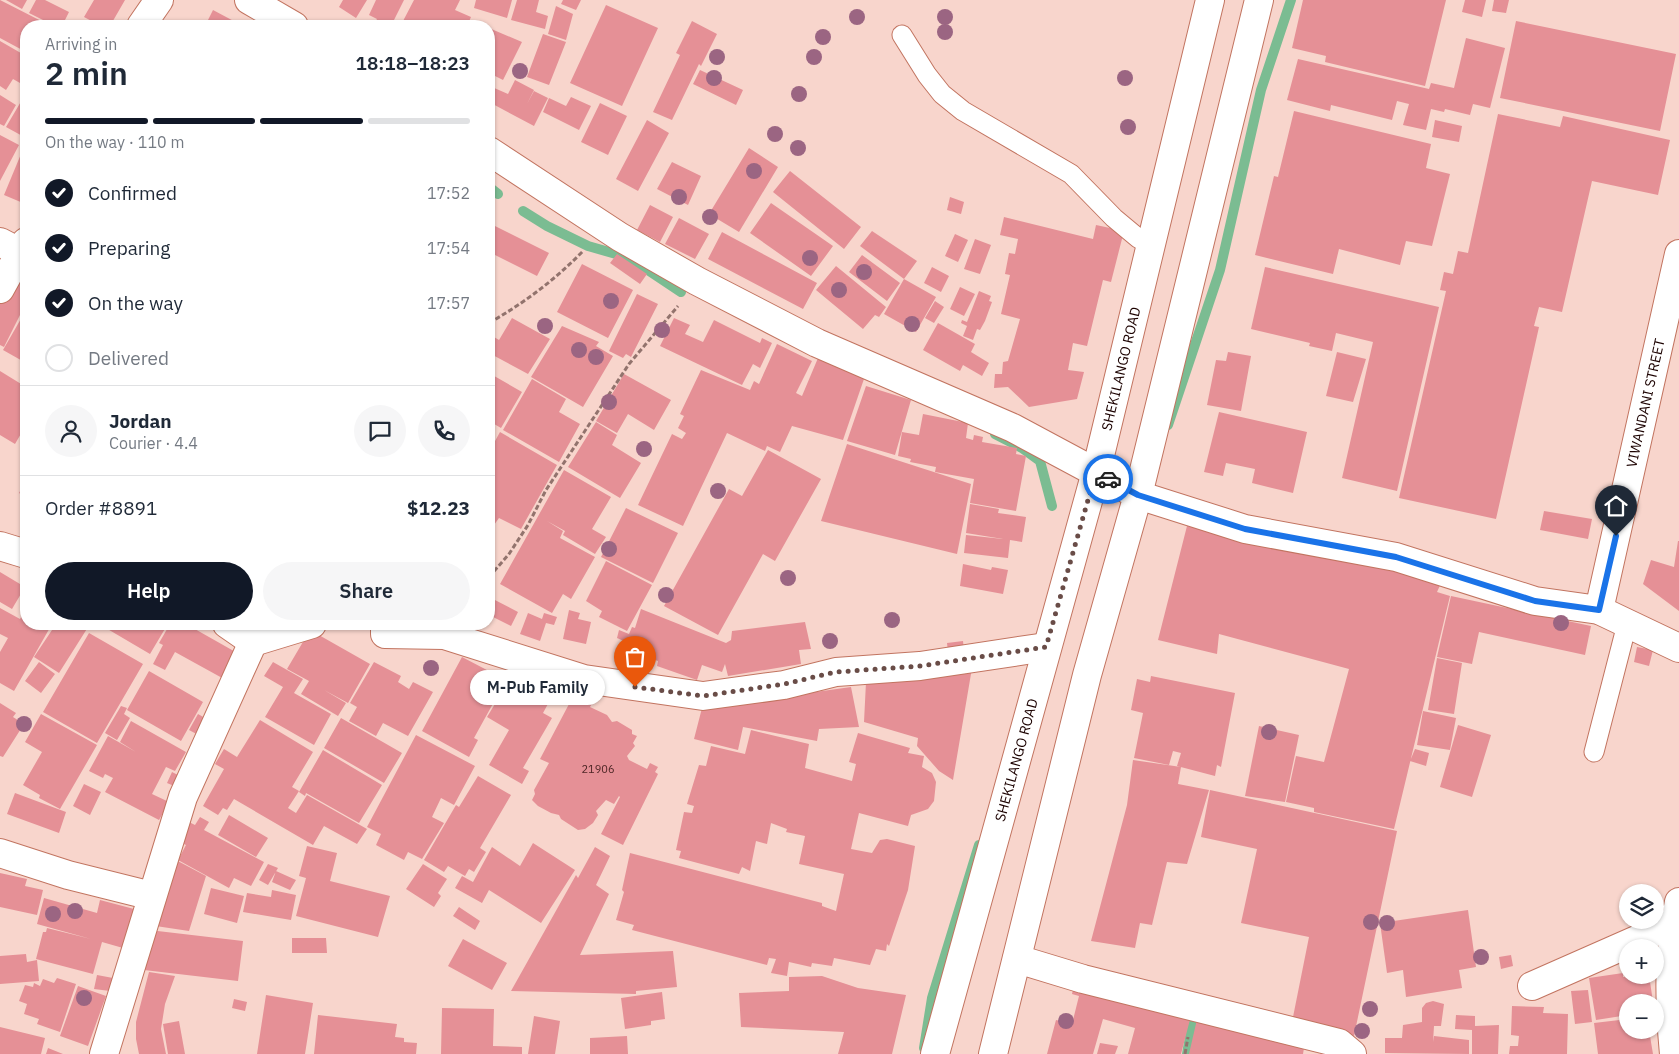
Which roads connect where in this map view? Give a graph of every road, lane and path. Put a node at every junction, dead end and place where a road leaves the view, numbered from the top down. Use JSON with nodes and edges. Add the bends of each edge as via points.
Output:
{"nodes":[{"id":1,"x":159,"y":0,"type":"edge"},
{"id":2,"x":249,"y":0,"type":"edge"},
{"id":3,"x":1210,"y":0,"type":"edge"},
{"id":4,"x":1259,"y":0,"type":"edge"},
{"id":5,"x":145,"y":20,"type":"edge"},
{"id":6,"x":284,"y":20,"type":"edge"},
{"id":7,"x":902,"y":35,"type":"dead end"},
{"id":8,"x":495,"y":155,"type":"edge"},
{"id":9,"x":620,"y":237,"type":"junction"},
{"id":10,"x":1150,"y":245,"type":"junction"},
{"id":11,"x":16,"y":246,"type":"edge"},
{"id":12,"x":1679,"y":254,"type":"edge"},
{"id":13,"x":697,"y":282,"type":"junction"},
{"id":14,"x":0,"y":288,"type":"edge"},
{"id":15,"x":495,"y":319,"type":"edge"},
{"id":16,"x":1096,"y":472,"type":"junction"},
{"id":17,"x":1138,"y":495,"type":"junction"},
{"id":18,"x":0,"y":546,"type":"edge"},
{"id":19,"x":20,"y":552,"type":"edge"},
{"id":20,"x":495,"y":570,"type":"edge"},
{"id":21,"x":1599,"y":610,"type":"junction"},
{"id":22,"x":1627,"y":624,"type":"junction"},
{"id":23,"x":236,"y":630,"type":"edge"},
{"id":24,"x":292,"y":630,"type":"edge"},
{"id":25,"x":385,"y":630,"type":"edge"},
{"id":26,"x":253,"y":642,"type":"junction"},
{"id":27,"x":1046,"y":647,"type":"junction"},
{"id":28,"x":1679,"y":648,"type":"edge"},
{"id":29,"x":1594,"y":752,"type":"dead end"},
{"id":30,"x":0,"y":854,"type":"edge"},
{"id":31,"x":152,"y":896,"type":"junction"},
{"id":32,"x":1677,"y":912,"type":"edge"},
{"id":33,"x":1018,"y":959,"type":"junction"},
{"id":34,"x":1532,"y":986,"type":"dead end"},
{"id":35,"x":104,"y":1054,"type":"edge"},
{"id":36,"x":935,"y":1054,"type":"edge"},
{"id":37,"x":993,"y":1054,"type":"edge"},
{"id":38,"x":1352,"y":1054,"type":"edge"},
{"id":39,"x":1674,"y":1054,"type":"edge"}],
"edges":[{"from":1,"to":5,"type":"street"},
{"from":2,"to":6,"type":"street"},
{"from":3,"to":10,"type":"street","name":"SHEKILANGO ROAD"},
{"from":4,"to":17,"type":"street"},
{"from":7,"to":10,"type":"lane","via":[[926,75],[942,94],[963,111],[1071,174],[1114,218]]},
{"from":8,"to":9,"type":"street"},
{"from":9,"to":13,"type":"street"},
{"from":9,"to":15,"type":"path","via":[[588,246],[560,276]]},
{"from":10,"to":16,"type":"street","name":"SHEKILANGO ROAD"},
{"from":11,"to":14,"type":"street"},
{"from":12,"to":21,"type":"street","name":"VIWANDANI STREET"},
{"from":13,"to":16,"type":"street","via":[[817,343],[1013,428]]},
{"from":13,"to":20,"type":"path","via":[[629,364],[546,490],[524,533]]},
{"from":16,"to":17,"type":"street"},
{"from":16,"to":27,"type":"street","name":"SHEKILANGO ROAD"},
{"from":17,"to":21,"type":"street","via":[[1245,529],[1396,557],[1535,601]]},
{"from":17,"to":33,"type":"street","via":[[1087,675]]},
{"from":18,"to":19,"type":"street"},
{"from":21,"to":22,"type":"street"},
{"from":22,"to":28,"type":"street"},
{"from":22,"to":29,"type":"lane"},
{"from":23,"to":26,"type":"street"},
{"from":24,"to":26,"type":"street"},
{"from":25,"to":27,"type":"street","via":[[385,634],[444,635],[584,679],[703,696],[784,684],[836,672],[920,666]]},
{"from":26,"to":31,"type":"street","via":[[182,797]]},
{"from":27,"to":36,"type":"street","name":"SHEKILANGO ROAD"},
{"from":30,"to":31,"type":"street"},
{"from":31,"to":35,"type":"street"},
{"from":32,"to":34,"type":"street"},
{"from":32,"to":39,"type":"street","via":[[1669,979]]},
{"from":33,"to":37,"type":"street"},
{"from":33,"to":38,"type":"street","via":[[1083,979],[1339,1043]]}]}
